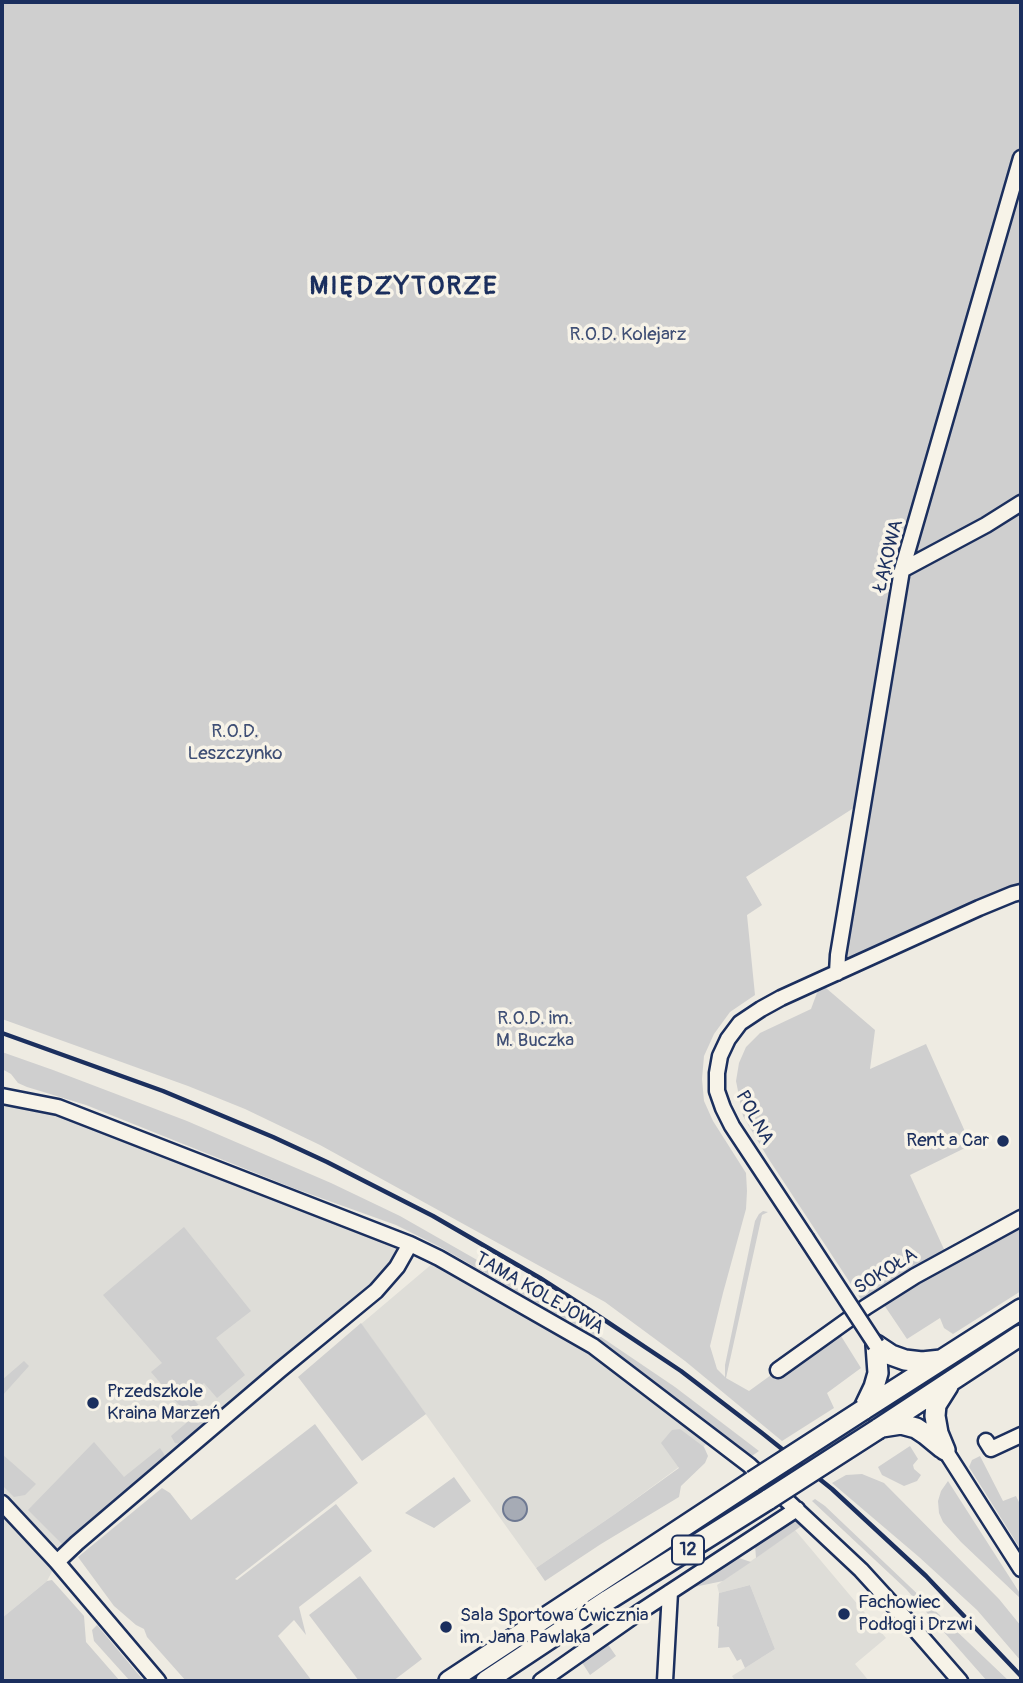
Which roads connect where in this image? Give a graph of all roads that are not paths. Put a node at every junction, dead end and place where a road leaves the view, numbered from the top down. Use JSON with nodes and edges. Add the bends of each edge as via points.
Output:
{"nodes":[{"id":1,"x":1021,"y":158,"type":"edge"},
{"id":2,"x":1021,"y":503,"type":"edge"},
{"id":3,"x":902,"y":570,"type":"junction"},
{"id":4,"x":1021,"y":892,"type":"edge"},
{"id":5,"x":837,"y":973,"type":"junction"},
{"id":6,"x":2,"y":1096,"type":"edge"},
{"id":7,"x":1021,"y":1219,"type":"edge"},
{"id":8,"x":410,"y":1244,"type":"junction"},
{"id":9,"x":1021,"y":1308,"type":"edge"},
{"id":10,"x":1021,"y":1335,"type":"edge"},
{"id":11,"x":876,"y":1345,"type":"junction"},
{"id":12,"x":941,"y":1360,"type":"junction"},
{"id":13,"x":778,"y":1370,"type":"dead end"},
{"id":14,"x":953,"y":1379,"type":"junction"},
{"id":15,"x":863,"y":1410,"type":"junction"},
{"id":16,"x":878,"y":1429,"type":"junction"},
{"id":17,"x":1021,"y":1435,"type":"edge"},
{"id":18,"x":986,"y":1441,"type":"dead end"},
{"id":19,"x":945,"y":1450,"type":"junction"},
{"id":20,"x":2,"y":1503,"type":"edge"},
{"id":21,"x":797,"y":1509,"type":"junction"},
{"id":22,"x":57,"y":1562,"type":"junction"},
{"id":23,"x":1021,"y":1569,"type":"edge"},
{"id":24,"x":670,"y":1592,"type":"junction"},
{"id":25,"x":158,"y":1681,"type":"edge"},
{"id":26,"x":449,"y":1681,"type":"edge"},
{"id":27,"x":486,"y":1681,"type":"edge"},
{"id":28,"x":541,"y":1681,"type":"edge"},
{"id":29,"x":665,"y":1681,"type":"edge"},
{"id":30,"x":960,"y":1681,"type":"edge"}],
"edges":[{"from":1,"to":3,"type":"street","name":"ŁĄKOWA"},
{"from":2,"to":3,"type":"street"},
{"from":3,"to":5,"type":"street","name":"ŁĄKOWA"},
{"from":4,"to":5,"type":"street","name":"POLNA"},
{"from":5,"to":11,"type":"street","name":"POLNA","bridge":true,"via":[[740,1023],[720,1056],[717,1091],[732,1126]]},
{"from":6,"to":8,"type":"street","name":"TAMA KOLEJOWA","via":[[58,1107]]},
{"from":7,"to":13,"type":"street","name":"SOKOŁA","via":[[915,1276]]},
{"from":8,"to":21,"type":"street","name":"TAMA KOLEJOWA","via":[[593,1346],[749,1465]]},
{"from":8,"to":22,"type":"street","via":[[376,1291]]},
{"from":9,"to":12,"type":"main road","number":"12"},
{"from":10,"to":14,"type":"main road","number":"12"},
{"from":11,"to":12,"type":"main road","via":[[905,1360]]},
{"from":11,"to":15,"type":"main road","via":[[878,1373]]},
{"from":12,"to":15,"type":"main road","number":"12"},
{"from":14,"to":16,"type":"main road","number":"12"},
{"from":14,"to":19,"type":"main road","via":[[936,1405],[938,1433]]},
{"from":15,"to":26,"type":"main road","number":"12","bridge":true},
{"from":16,"to":19,"type":"main road","via":[[908,1426]]},
{"from":16,"to":27,"type":"main road","number":"12","bridge":true},
{"from":17,"to":18,"type":"street","via":[[994,1448]]},
{"from":19,"to":23,"type":"street"},
{"from":20,"to":22,"type":"street"},
{"from":21,"to":24,"type":"street"},
{"from":21,"to":30,"type":"street","name":"TAMA KOLEJOWA","via":[[861,1570]]},
{"from":22,"to":25,"type":"street"},
{"from":24,"to":28,"type":"street"},
{"from":24,"to":29,"type":"street"}]}
